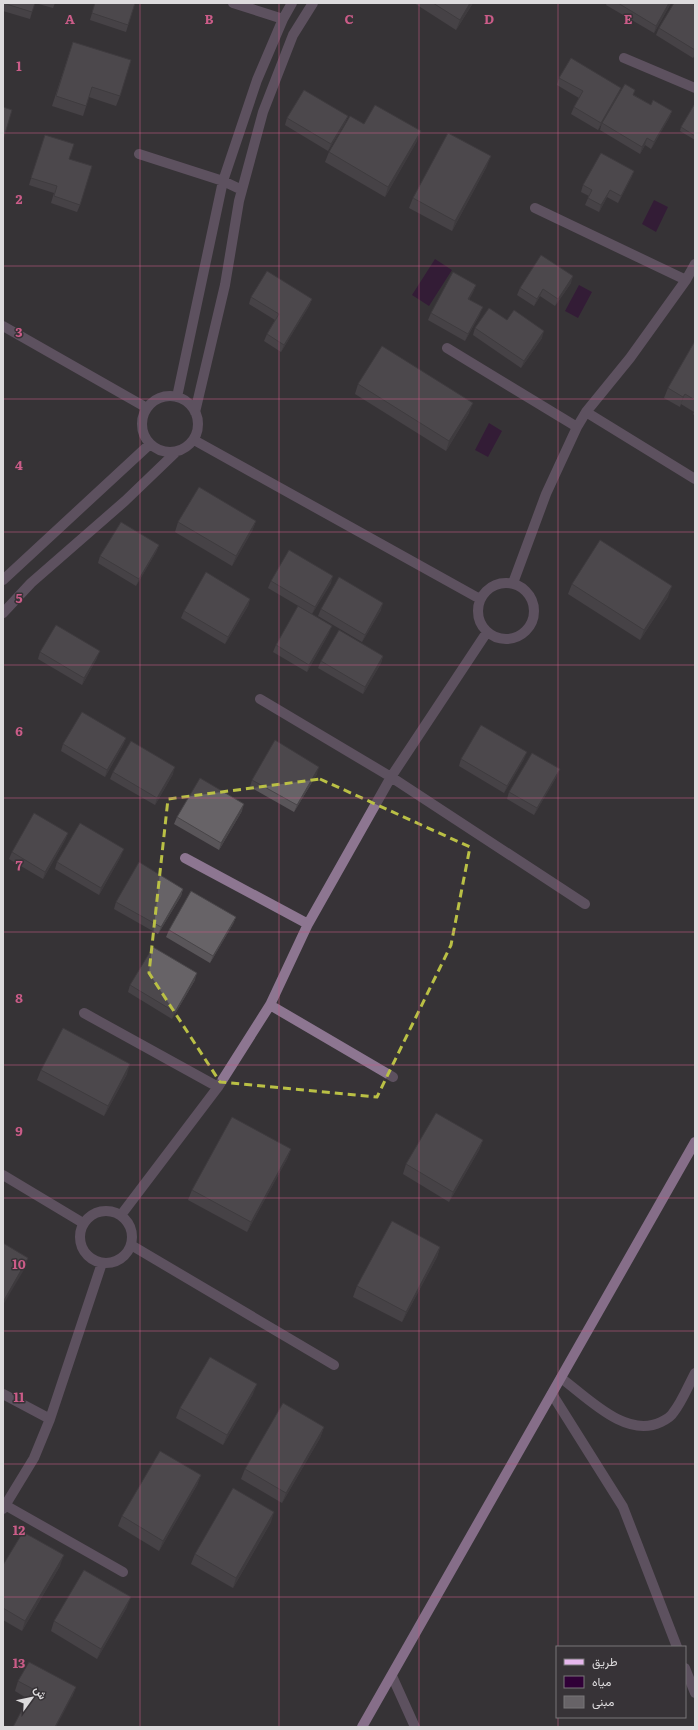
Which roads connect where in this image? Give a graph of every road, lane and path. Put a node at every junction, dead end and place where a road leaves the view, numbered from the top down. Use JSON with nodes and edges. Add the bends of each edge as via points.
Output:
{"nodes":[{"id":1,"x":233,"y":3,"type":"edge"},
{"id":2,"x":292,"y":3,"type":"edge"},
{"id":3,"x":313,"y":3,"type":"edge"},
{"id":4,"x":283,"y":19,"type":"junction"},
{"id":5,"x":624,"y":58,"type":"dead end"},
{"id":6,"x":695,"y":88,"type":"edge"},
{"id":7,"x":139,"y":154,"type":"dead end"},
{"id":8,"x":223,"y":181,"type":"junction"},
{"id":9,"x":242,"y":190,"type":"junction"},
{"id":10,"x":535,"y":208,"type":"dead end"},
{"id":11,"x":695,"y":264,"type":"edge"},
{"id":12,"x":686,"y":280,"type":"junction"},
{"id":13,"x":3,"y":326,"type":"edge"},
{"id":14,"x":448,"y":348,"type":"dead end"},
{"id":15,"x":177,"y":397,"type":"junction"},
{"id":16,"x":147,"y":408,"type":"junction"},
{"id":17,"x":196,"y":412,"type":"junction"},
{"id":18,"x":586,"y":412,"type":"junction"},
{"id":19,"x":577,"y":427,"type":"junction"},
{"id":20,"x":194,"y":440,"type":"junction"},
{"id":21,"x":150,"y":444,"type":"junction"},
{"id":22,"x":175,"y":452,"type":"junction"},
{"id":23,"x":695,"y":479,"type":"edge"},
{"id":24,"x":3,"y":580,"type":"edge"},
{"id":25,"x":513,"y":583,"type":"junction"},
{"id":26,"x":480,"y":599,"type":"junction"},
{"id":27,"x":3,"y":613,"type":"edge"},
{"id":28,"x":487,"y":632,"type":"junction"},
{"id":29,"x":260,"y":699,"type":"dead end"},
{"id":30,"x":391,"y":777,"type":"junction"},
{"id":31,"x":184,"y":858,"type":"dead end"},
{"id":32,"x":585,"y":904,"type":"dead end"},
{"id":33,"x":308,"y":924,"type":"junction"},
{"id":34,"x":270,"y":1005,"type":"junction"},
{"id":35,"x":84,"y":1013,"type":"dead end"},
{"id":36,"x":393,"y":1077,"type":"dead end"},
{"id":37,"x":218,"y":1087,"type":"junction"},
{"id":38,"x":695,"y":1142,"type":"edge"},
{"id":39,"x":3,"y":1175,"type":"edge"},
{"id":40,"x":121,"y":1215,"type":"junction"},
{"id":41,"x":83,"y":1223,"type":"junction"},
{"id":42,"x":131,"y":1245,"type":"junction"},
{"id":43,"x":102,"y":1263,"type":"junction"},
{"id":44,"x":334,"y":1365,"type":"dead end"},
{"id":45,"x":695,"y":1373,"type":"edge"},
{"id":46,"x":561,"y":1378,"type":"junction"},
{"id":47,"x":3,"y":1394,"type":"edge"},
{"id":48,"x":552,"y":1394,"type":"junction"},
{"id":49,"x":50,"y":1419,"type":"junction"},
{"id":50,"x":4,"y":1507,"type":"edge"},
{"id":51,"x":122,"y":1572,"type":"dead end"},
{"id":52,"x":677,"y":1646,"type":"edge"},
{"id":53,"x":686,"y":1671,"type":"edge"},
{"id":54,"x":392,"y":1676,"type":"junction"},
{"id":55,"x":695,"y":1694,"type":"edge"},
{"id":56,"x":362,"y":1727,"type":"edge"},
{"id":57,"x":415,"y":1727,"type":"edge"}],
"edges":[{"from":1,"to":4,"type":"street"},
{"from":2,"to":4,"type":"street"},
{"from":3,"to":9,"type":"street","via":[[294,35],[263,112]]},
{"from":4,"to":8,"type":"street","via":[[257,80]]},
{"from":5,"to":6,"type":"street"},
{"from":7,"to":8,"type":"street"},
{"from":8,"to":9,"type":"street"},
{"from":8,"to":15,"type":"street"},
{"from":9,"to":17,"type":"street","via":[[225,285]]},
{"from":10,"to":12,"type":"street"},
{"from":11,"to":12,"type":"street"},
{"from":12,"to":18,"type":"street","via":[[630,358]]},
{"from":13,"to":16,"type":"street"},
{"from":14,"to":19,"type":"street"},
{"from":15,"to":16,"type":"street","via":[[160,398]]},
{"from":15,"to":17,"type":"street","via":[[188,403]]},
{"from":16,"to":21,"type":"street","via":[[142,426]]},
{"from":17,"to":20,"type":"street","via":[[198,431]]},
{"from":18,"to":19,"type":"street"},
{"from":18,"to":23,"type":"street"},
{"from":19,"to":25,"type":"street","via":[[546,494]]},
{"from":20,"to":22,"type":"street","via":[[184,449]]},
{"from":20,"to":26,"type":"street"},
{"from":21,"to":22,"type":"street","via":[[158,450]]},
{"from":21,"to":24,"type":"street"},
{"from":22,"to":27,"type":"street","via":[[125,501],[32,583]]},
{"from":25,"to":26,"type":"street","via":[[503,582],[494,585]]},
{"from":25,"to":28,"type":"street","via":[[522,587],[530,597],[534,611],[533,620],[525,631],[514,638],[504,639]]},
{"from":26,"to":28,"type":"street","via":[[478,617]]},
{"from":28,"to":30,"type":"street"},
{"from":29,"to":30,"type":"street"},
{"from":30,"to":32,"type":"street"},
{"from":30,"to":33,"type":"street"},
{"from":31,"to":33,"type":"street"},
{"from":33,"to":34,"type":"street"},
{"from":34,"to":36,"type":"street"},
{"from":34,"to":37,"type":"street"},
{"from":35,"to":37,"type":"street"},
{"from":37,"to":40,"type":"street"},
{"from":38,"to":46,"type":"main road"},
{"from":39,"to":41,"type":"street"},
{"from":40,"to":41,"type":"street","via":[[105,1211],[96,1212]]},
{"from":40,"to":42,"type":"street","via":[[132,1230]]},
{"from":41,"to":43,"type":"street","via":[[80,1238],[84,1251],[94,1261]]},
{"from":42,"to":43,"type":"street","via":[[127,1253],[116,1262]]},
{"from":42,"to":44,"type":"street"},
{"from":43,"to":49,"type":"street"},
{"from":45,"to":46,"type":"street","via":[[673,1414],[656,1425],[645,1427],[634,1426],[616,1418]]},
{"from":46,"to":48,"type":"main road"},
{"from":47,"to":49,"type":"street"},
{"from":48,"to":52,"type":"street","via":[[623,1507]]},
{"from":48,"to":54,"type":"main road"},
{"from":49,"to":50,"type":"street","via":[[34,1458]]},
{"from":50,"to":51,"type":"street"},
{"from":53,"to":55,"type":"street"},
{"from":54,"to":56,"type":"main road"},
{"from":54,"to":57,"type":"street"}]}
